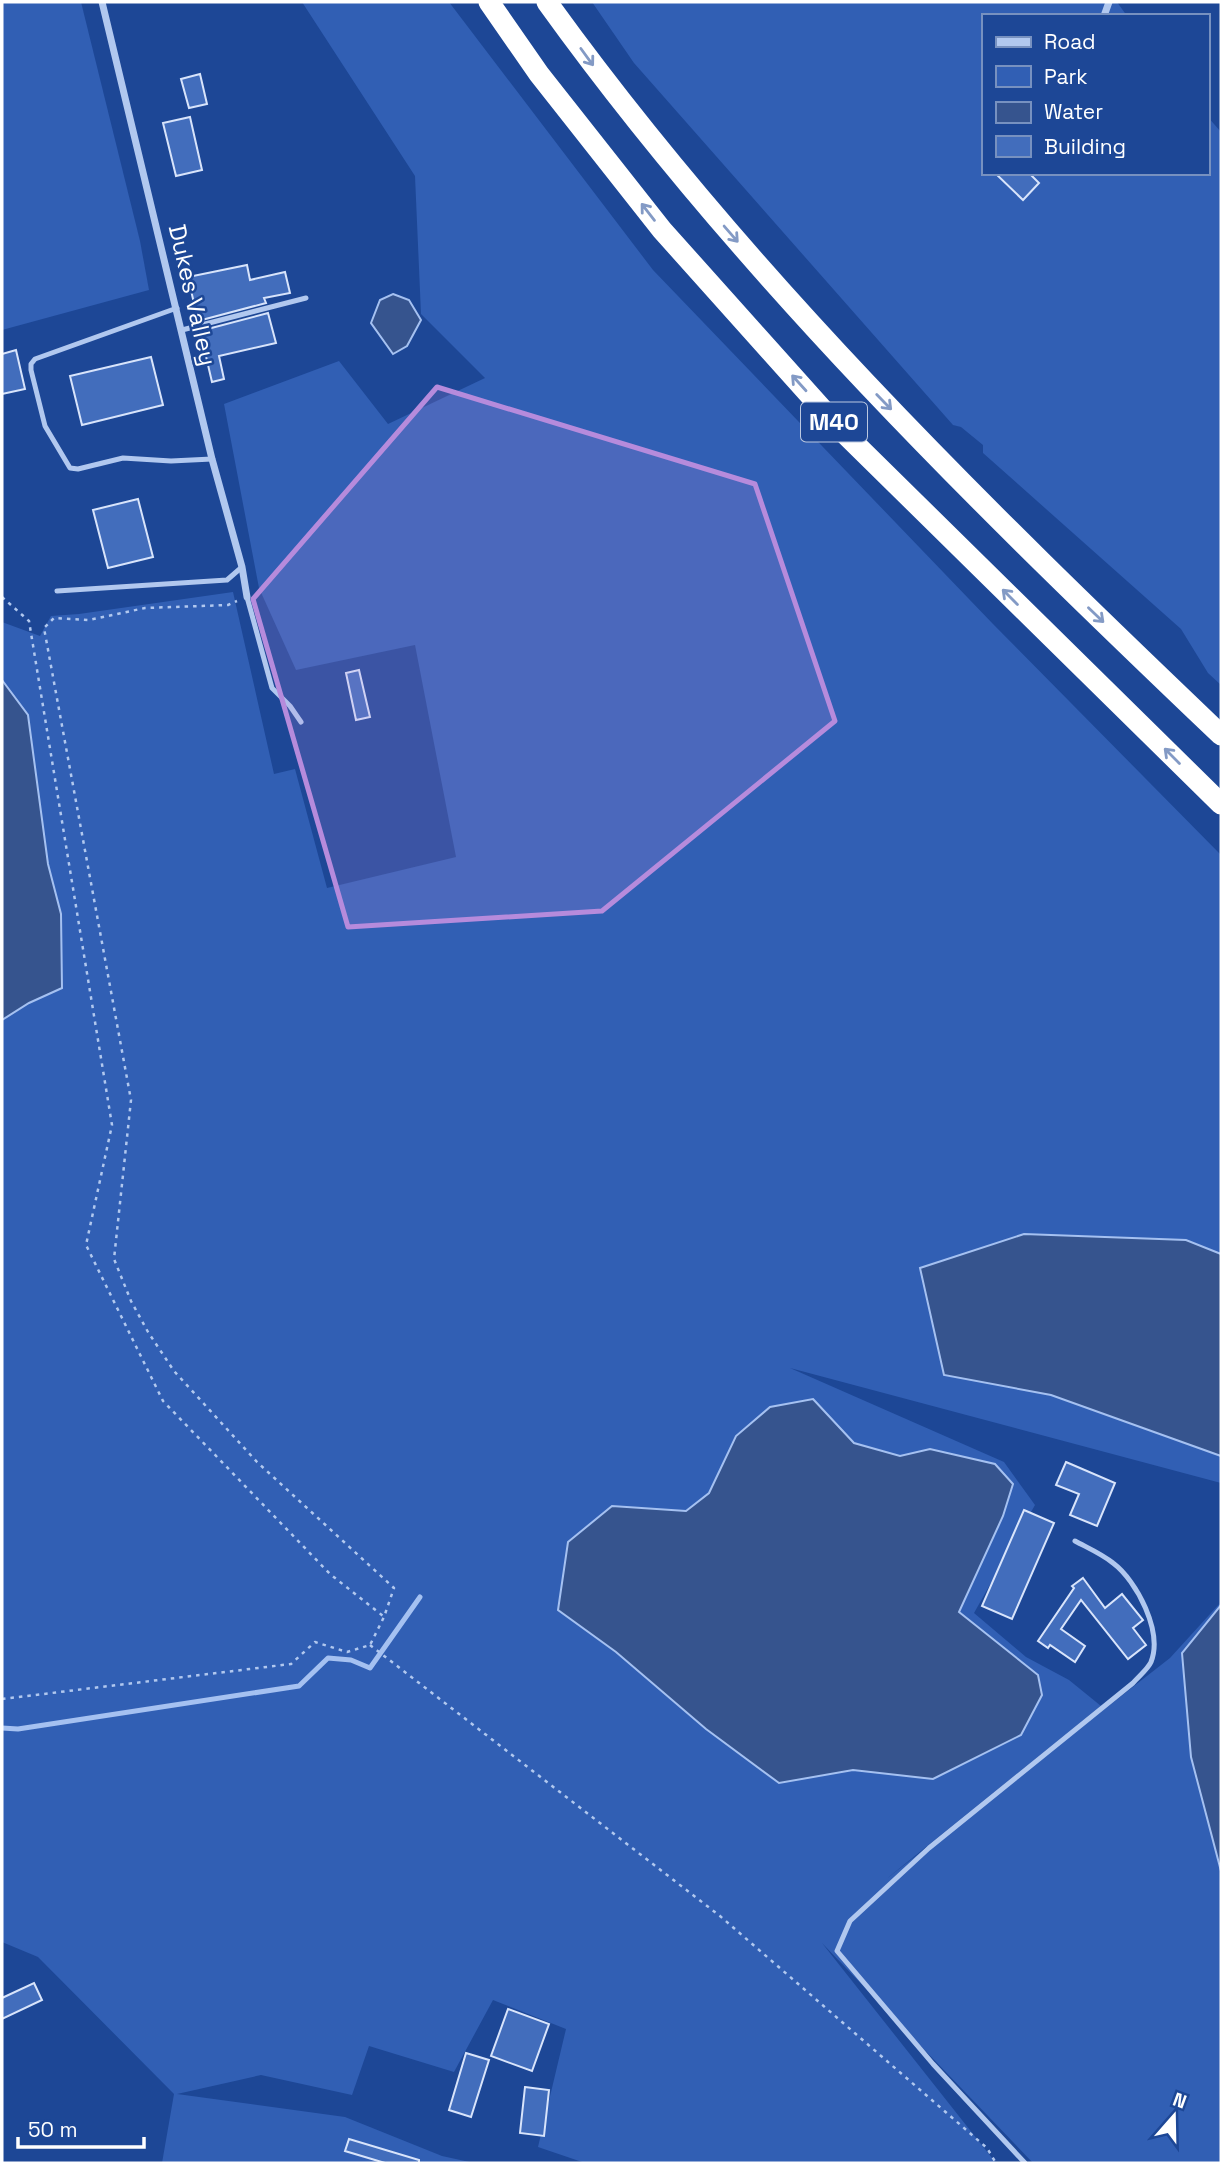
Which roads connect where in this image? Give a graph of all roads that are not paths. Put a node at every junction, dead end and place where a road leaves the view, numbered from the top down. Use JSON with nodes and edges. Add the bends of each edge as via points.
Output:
{"nodes":[{"id":1,"x":102,"y":2,"type":"edge"},
{"id":2,"x":489,"y":2,"type":"edge"},
{"id":3,"x":547,"y":2,"type":"edge"},
{"id":4,"x":306,"y":298,"type":"dead end"},
{"id":5,"x":177,"y":308,"type":"junction"},
{"id":6,"x":182,"y":330,"type":"junction"},
{"id":7,"x":212,"y":459,"type":"junction"},
{"id":8,"x":242,"y":567,"type":"junction"},
{"id":9,"x":57,"y":591,"type":"dead end"},
{"id":10,"x":247,"y":597,"type":"joint"},
{"id":11,"x":301,"y":722,"type":"dead end"},
{"id":12,"x":1221,"y":736,"type":"edge"},
{"id":13,"x":1221,"y":804,"type":"edge"},
{"id":14,"x":1075,"y":1541,"type":"dead end"},
{"id":15,"x":1025,"y":2163,"type":"edge"}],
"edges":[{"from":1,"to":5,"type":"street","name":"Dukes Valley"},
{"from":13,"to":2,"type":"highway","number":"M40","one_way":true,"via":[[842,431],[662,230]]},
{"from":3,"to":12,"type":"highway","number":"M40","one_way":true,"via":[[698,197],[828,345],[1024,545]]},
{"from":4,"to":6,"type":"lane"},
{"from":5,"to":6,"type":"street","name":"Dukes Valley"},
{"from":5,"to":7,"type":"lane","via":[[35,359],[31,370],[44,426],[70,468],[123,458]]},
{"from":6,"to":7,"type":"street","name":"Dukes Valley"},
{"from":7,"to":8,"type":"street","name":"Dukes Valley"},
{"from":8,"to":9,"type":"lane","via":[[227,580]]},
{"from":8,"to":10,"type":"street","name":"Dukes Valley"},
{"from":10,"to":11,"type":"lane","via":[[272,688]]},
{"from":14,"to":15,"type":"lane","via":[[1112,1562],[1140,1595],[1154,1647],[1151,1663],[1133,1683],[929,1848],[850,1921],[837,1951]]}]}
